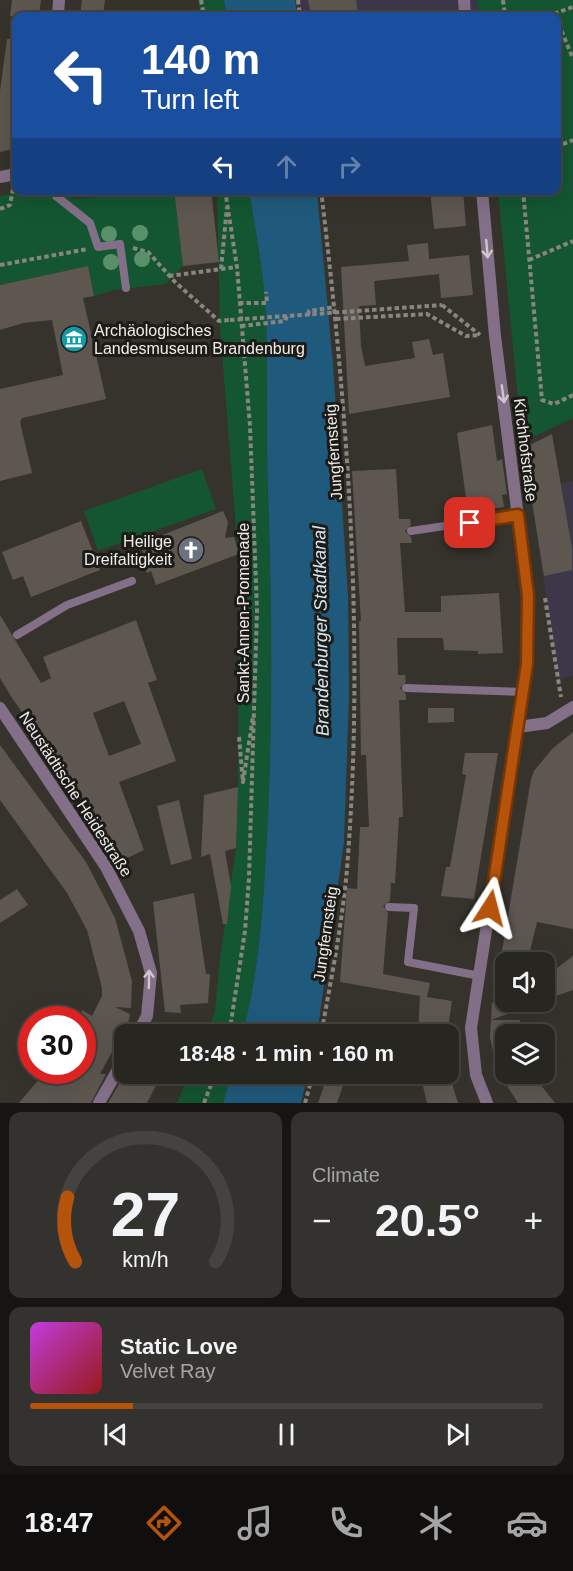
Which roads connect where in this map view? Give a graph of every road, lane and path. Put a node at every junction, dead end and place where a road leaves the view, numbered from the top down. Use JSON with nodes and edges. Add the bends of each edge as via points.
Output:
{"nodes":[{"id":1,"x":561,"y":29,"type":"edge"},
{"id":2,"x":573,"y":59,"type":"edge"},
{"id":3,"x":12,"y":195,"type":"edge"},
{"id":4,"x":56,"y":195,"type":"edge"},
{"id":5,"x":226,"y":195,"type":"edge"},
{"id":6,"x":322,"y":195,"type":"edge"},
{"id":7,"x":482,"y":195,"type":"edge"},
{"id":8,"x":523,"y":195,"type":"edge"},
{"id":9,"x":228,"y":207,"type":"junction"},
{"id":10,"x":0,"y":209,"type":"edge"},
{"id":11,"x":573,"y":241,"type":"edge"},
{"id":12,"x":98,"y":248,"type":"junction"},
{"id":13,"x":148,"y":252,"type":"dead end"},
{"id":14,"x":529,"y":260,"type":"junction"},
{"id":15,"x":0,"y":265,"type":"edge"},
{"id":16,"x":237,"y":267,"type":"junction"},
{"id":17,"x":221,"y":269,"type":"junction"},
{"id":18,"x":169,"y":276,"type":"junction"},
{"id":19,"x":126,"y":288,"type":"dead end"},
{"id":20,"x":266,"y":292,"type":"dead end"},
{"id":21,"x":239,"y":303,"type":"junction"},
{"id":22,"x":335,"y":307,"type":"junction"},
{"id":23,"x":308,"y":315,"type":"junction"},
{"id":24,"x":287,"y":316,"type":"junction"},
{"id":25,"x":336,"y":319,"type":"junction"},
{"id":26,"x":241,"y":326,"type":"junction"},
{"id":27,"x":573,"y":394,"type":"edge"},
{"id":28,"x":518,"y":510,"type":"junction"},
{"id":29,"x":411,"y":531,"type":"dead end"},
{"id":30,"x":132,"y":581,"type":"dead end"},
{"id":31,"x":528,"y":596,"type":"junction"},
{"id":32,"x":17,"y":635,"type":"dead end"},
{"id":33,"x":406,"y":688,"type":"dead end"},
{"id":34,"x":523,"y":692,"type":"junction"},
{"id":35,"x":256,"y":701,"type":"junction"},
{"id":36,"x":0,"y":708,"type":"edge"},
{"id":37,"x":568,"y":710,"type":"edge"},
{"id":38,"x":518,"y":727,"type":"junction"},
{"id":39,"x":239,"y":737,"type":"dead end"},
{"id":40,"x":389,"y":907,"type":"dead end"},
{"id":41,"x":480,"y":976,"type":"junction"},
{"id":42,"x":143,"y":1024,"type":"edge"},
{"id":43,"x":231,"y":1024,"type":"edge"},
{"id":44,"x":323,"y":1024,"type":"edge"},
{"id":45,"x":114,"y":1077,"type":"edge"},
{"id":46,"x":211,"y":1084,"type":"edge"},
{"id":47,"x":310,"y":1084,"type":"edge"},
{"id":48,"x":99,"y":1103,"type":"edge"},
{"id":49,"x":204,"y":1103,"type":"edge"},
{"id":50,"x":305,"y":1103,"type":"edge"},
{"id":51,"x":487,"y":1103,"type":"edge"}],
"edges":[{"from":1,"to":2,"type":"path"},
{"from":3,"to":10,"type":"path","via":[[10,205]]},
{"from":4,"to":12,"type":"lane","via":[[90,223]]},
{"from":5,"to":9,"type":"path","name":"Sankt-Annen-Promenade"},
{"from":6,"to":22,"type":"path","name":"Jungfernsteig"},
{"from":7,"to":28,"type":"street","name":"Kirchhofstraße","one_way":true,"via":[[495,336]]},
{"from":8,"to":14,"type":"path"},
{"from":9,"to":16,"type":"path","name":"Sankt-Annen-Promenade"},
{"from":9,"to":17,"type":"path"},
{"from":11,"to":14,"type":"path"},
{"from":12,"to":15,"type":"path"},
{"from":12,"to":19,"type":"lane","via":[[120,244]]},
{"from":13,"to":18,"type":"path"},
{"from":14,"to":27,"type":"path","via":[[542,400],[554,404]]},
{"from":16,"to":17,"type":"path"},
{"from":16,"to":21,"type":"path","name":"Sankt-Annen-Promenade"},
{"from":17,"to":18,"type":"path"},
{"from":18,"to":24,"type":"path","bridge":true,"via":[[219,321]]},
{"from":20,"to":21,"type":"path","via":[[267,303]]},
{"from":21,"to":26,"type":"path","name":"Sankt-Annen-Promenade"},
{"from":22,"to":23,"type":"path","via":[[309,311]]},
{"from":22,"to":25,"type":"path","name":"Jungfernsteig"},
{"from":23,"to":24,"type":"path","bridge":true},
{"from":23,"to":25,"type":"path","bridge":true,"via":[[442,305],[481,335],[466,336],[427,314]]},
{"from":24,"to":26,"type":"path","via":[[285,321]]},
{"from":25,"to":44,"type":"path","name":"Jungfernsteig","via":[[354,602],[353,772],[347,872]]},
{"from":26,"to":35,"type":"path","name":"Sankt-Annen-Promenade","via":[[256,541]]},
{"from":28,"to":29,"type":"lane"},
{"from":28,"to":31,"type":"street","name":"Kirchhofstraße"},
{"from":30,"to":32,"type":"lane","via":[[67,605]]},
{"from":31,"to":34,"type":"street","name":"Kirchhofstraße"},
{"from":31,"to":37,"type":"path","via":[[544,596]]},
{"from":33,"to":34,"type":"lane"},
{"from":34,"to":38,"type":"street","name":"Kirchhofstraße"},
{"from":35,"to":39,"type":"path","via":[[243,782]]},
{"from":35,"to":43,"type":"path","name":"Sankt-Annen-Promenade","via":[[246,921]]},
{"from":42,"to":36,"type":"street","name":"Neustädtische Heidestraße","one_way":true,"via":[[151,973],[140,931],[106,867]]},
{"from":37,"to":38,"type":"street","via":[[547,723]]},
{"from":38,"to":41,"type":"street","name":"Kirchhofstraße"},
{"from":40,"to":41,"type":"lane","via":[[414,908],[408,962]]},
{"from":41,"to":51,"type":"street","name":"Kirchhofstraße","via":[[471,1028],[476,1075]]},
{"from":45,"to":48,"type":"street"},
{"from":46,"to":49,"type":"path"},
{"from":47,"to":50,"type":"path"}]}
